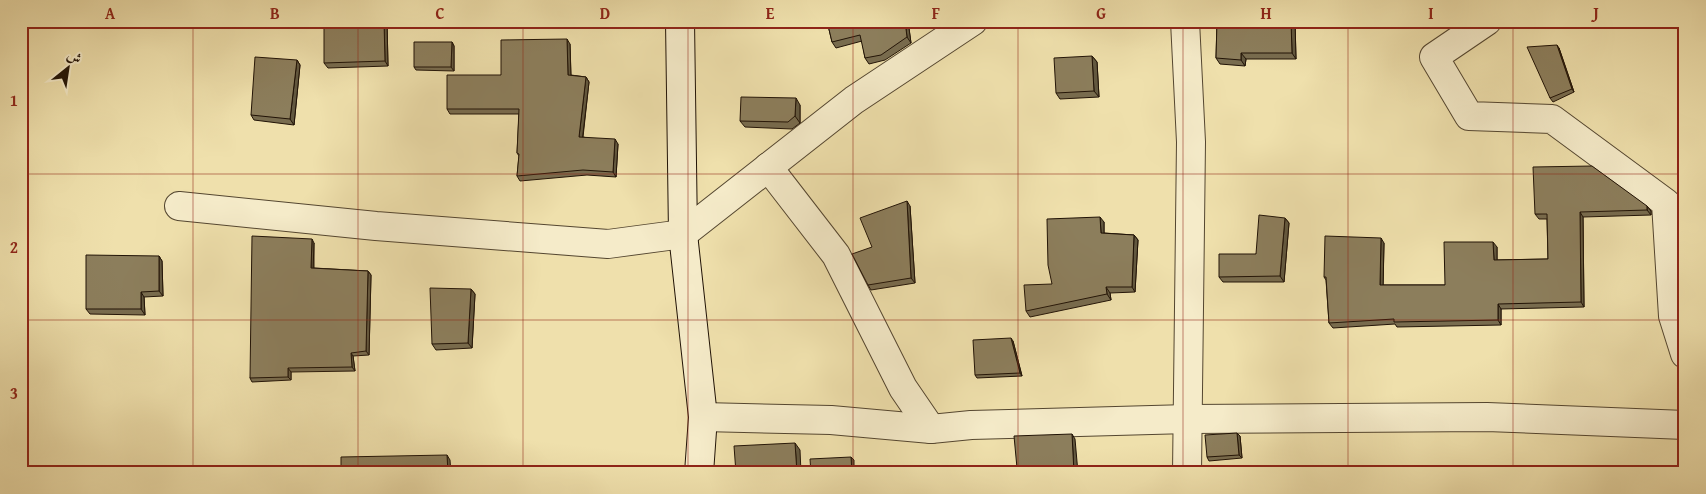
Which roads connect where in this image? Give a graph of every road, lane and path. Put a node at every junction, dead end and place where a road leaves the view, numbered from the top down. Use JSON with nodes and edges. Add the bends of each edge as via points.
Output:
{"nodes":[{"id":1,"x":680,"y":21,"type":"edge"},
{"id":2,"x":973,"y":21,"type":"edge"},
{"id":3,"x":1185,"y":21,"type":"edge"},
{"id":4,"x":1487,"y":21,"type":"edge"},
{"id":5,"x":768,"y":167,"type":"junction"},
{"id":6,"x":180,"y":206,"type":"dead end"},
{"id":7,"x":683,"y":234,"type":"junction"},
{"id":8,"x":1685,"y":354,"type":"edge"},
{"id":9,"x":702,"y":416,"type":"junction"},
{"id":10,"x":1188,"y":419,"type":"junction"},
{"id":11,"x":1685,"y":425,"type":"edge"},
{"id":12,"x":931,"y":429,"type":"junction"},
{"id":13,"x":699,"y":473,"type":"edge"},
{"id":14,"x":1187,"y":473,"type":"edge"}],
"edges":[{"from":1,"to":7,"type":"street"},
{"from":2,"to":5,"type":"street","via":[[854,100]]},
{"from":3,"to":10,"type":"street","via":[[1191,142]]},
{"from":4,"to":8,"type":"street","via":[[1434,57],[1469,116],[1552,119],[1666,203],[1673,316]]},
{"from":5,"to":7,"type":"street"},
{"from":5,"to":12,"type":"street","via":[[836,255],[903,388]]},
{"from":6,"to":7,"type":"street","via":[[376,226],[608,244]]},
{"from":7,"to":9,"type":"street"},
{"from":9,"to":12,"type":"street","via":[[831,420]]},
{"from":9,"to":13,"type":"street"},
{"from":10,"to":11,"type":"street","via":[[1487,417]]},
{"from":10,"to":12,"type":"street"},
{"from":10,"to":14,"type":"street"}]}
